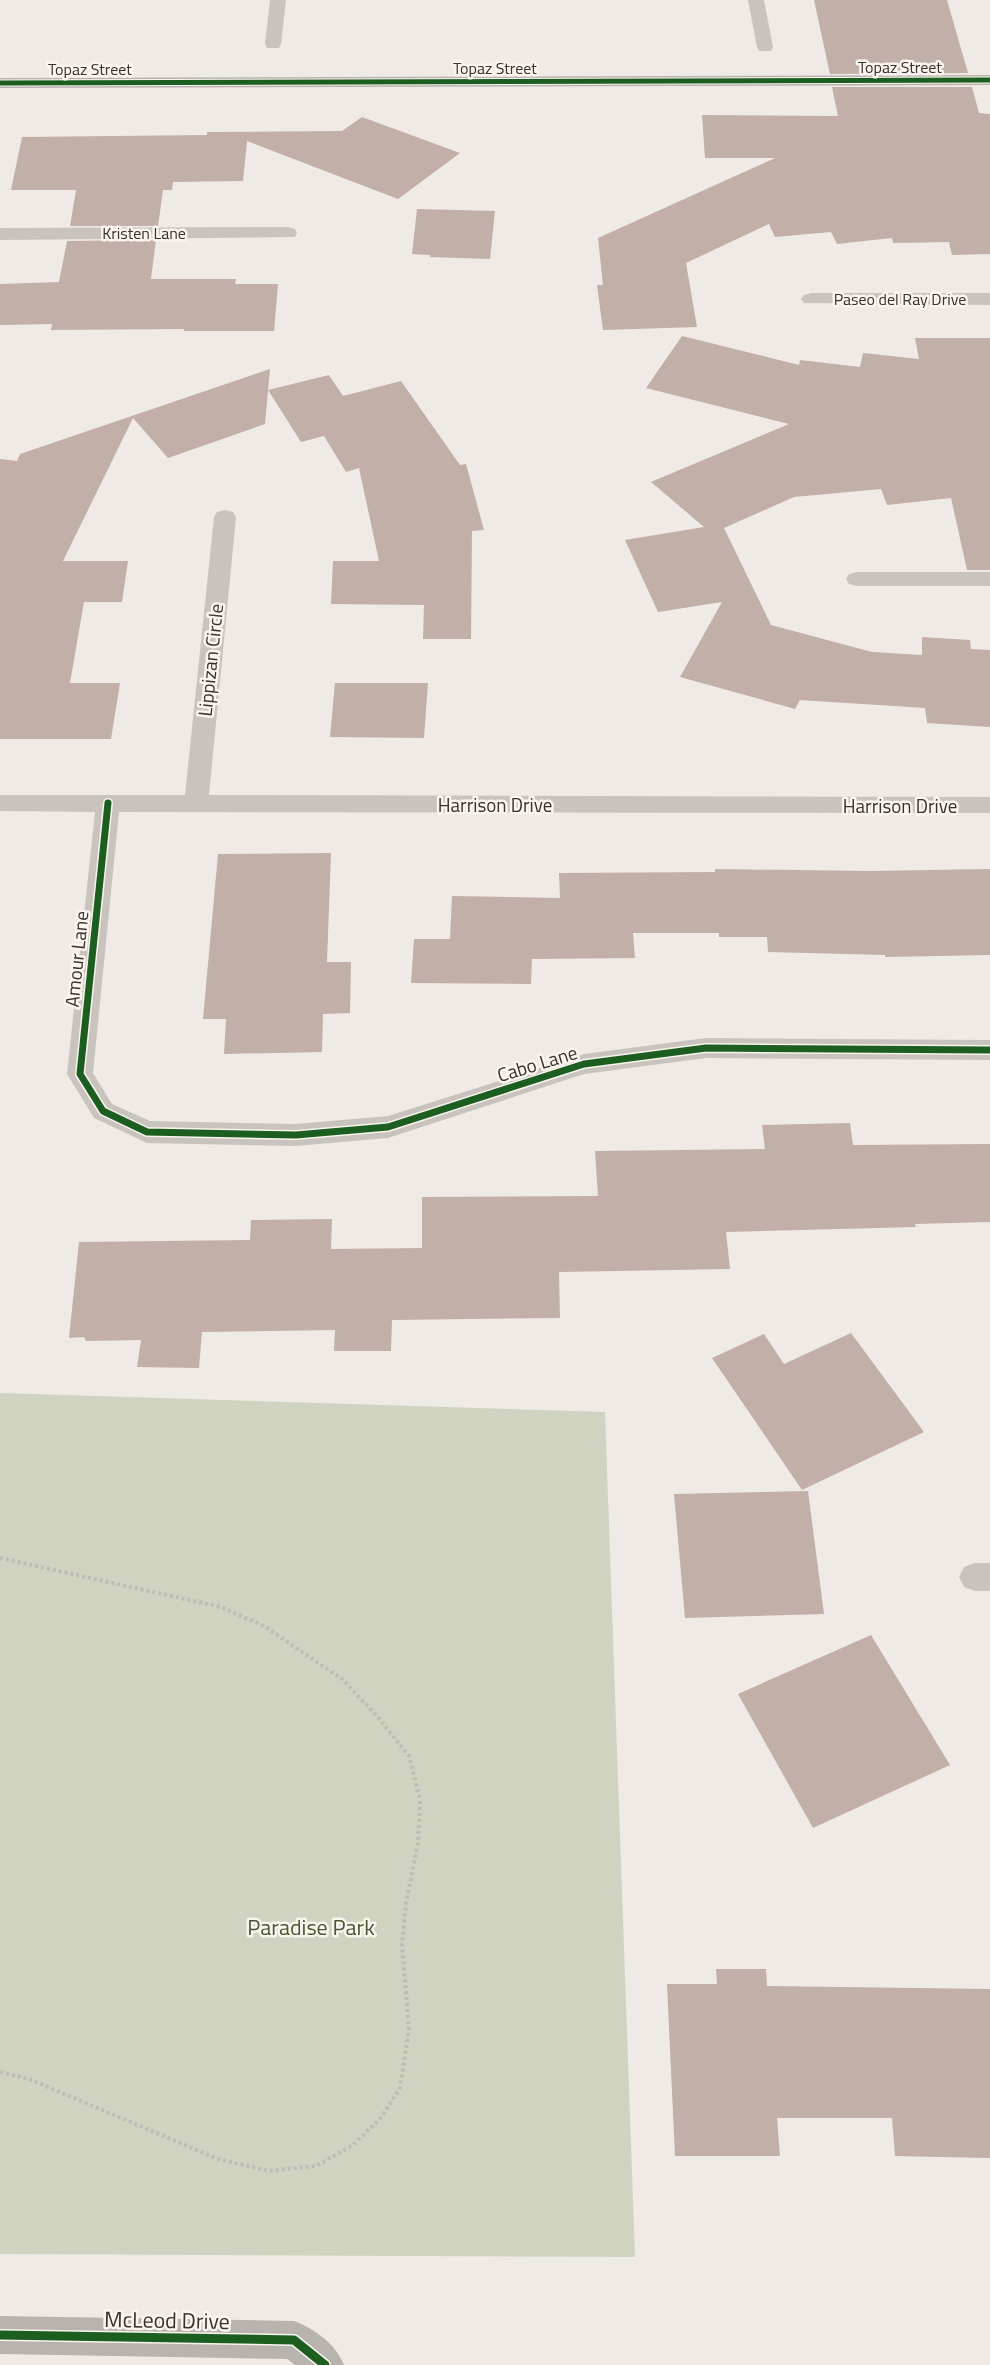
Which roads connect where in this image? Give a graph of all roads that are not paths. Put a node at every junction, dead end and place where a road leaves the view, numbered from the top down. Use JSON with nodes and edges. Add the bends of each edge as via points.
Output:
{"nodes":[{"id":1,"x":278,"y":0,"type":"edge"},
{"id":2,"x":756,"y":0,"type":"edge"},
{"id":3,"x":273,"y":44,"type":"dead end"},
{"id":4,"x":765,"y":47,"type":"dead end"},
{"id":5,"x":990,"y":80,"type":"edge"},
{"id":6,"x":0,"y":83,"type":"edge"},
{"id":7,"x":288,"y":233,"type":"dead end"},
{"id":8,"x":0,"y":234,"type":"edge"},
{"id":9,"x":811,"y":299,"type":"dead end"},
{"id":10,"x":990,"y":299,"type":"edge"},
{"id":11,"x":225,"y":517,"type":"dead end"},
{"id":12,"x":856,"y":579,"type":"dead end"},
{"id":13,"x":990,"y":579,"type":"edge"},
{"id":14,"x":0,"y":803,"type":"edge"},
{"id":15,"x":108,"y":803,"type":"junction"},
{"id":16,"x":196,"y":804,"type":"junction"},
{"id":17,"x":990,"y":805,"type":"edge"},
{"id":18,"x":990,"y":1050,"type":"edge"},
{"id":19,"x":103,"y":1111,"type":"joint"},
{"id":20,"x":0,"y":2335,"type":"edge"},
{"id":21,"x":325,"y":2365,"type":"edge"}],
"edges":[{"from":1,"to":3,"type":"street"},
{"from":2,"to":4,"type":"street"},
{"from":5,"to":6,"type":"street","name":"Topaz Street"},
{"from":7,"to":8,"type":"street","name":"Kristen Lane"},
{"from":9,"to":10,"type":"street","name":"Paseo del Ray Drive"},
{"from":11,"to":16,"type":"street","name":"Lippizan Circle"},
{"from":12,"to":13,"type":"street"},
{"from":14,"to":15,"type":"street","name":"Harrison Drive"},
{"from":15,"to":16,"type":"street","name":"Harrison Drive"},
{"from":15,"to":19,"type":"street","name":"Amour Lane","via":[[80,1074]]},
{"from":16,"to":17,"type":"street","name":"Harrison Drive"},
{"from":18,"to":19,"type":"street","name":"Cabo Lane","via":[[706,1048],[584,1064],[388,1126],[296,1135],[148,1132]]},
{"from":20,"to":21,"type":"street","name":"McLeod Drive","via":[[294,2340]]}]}
